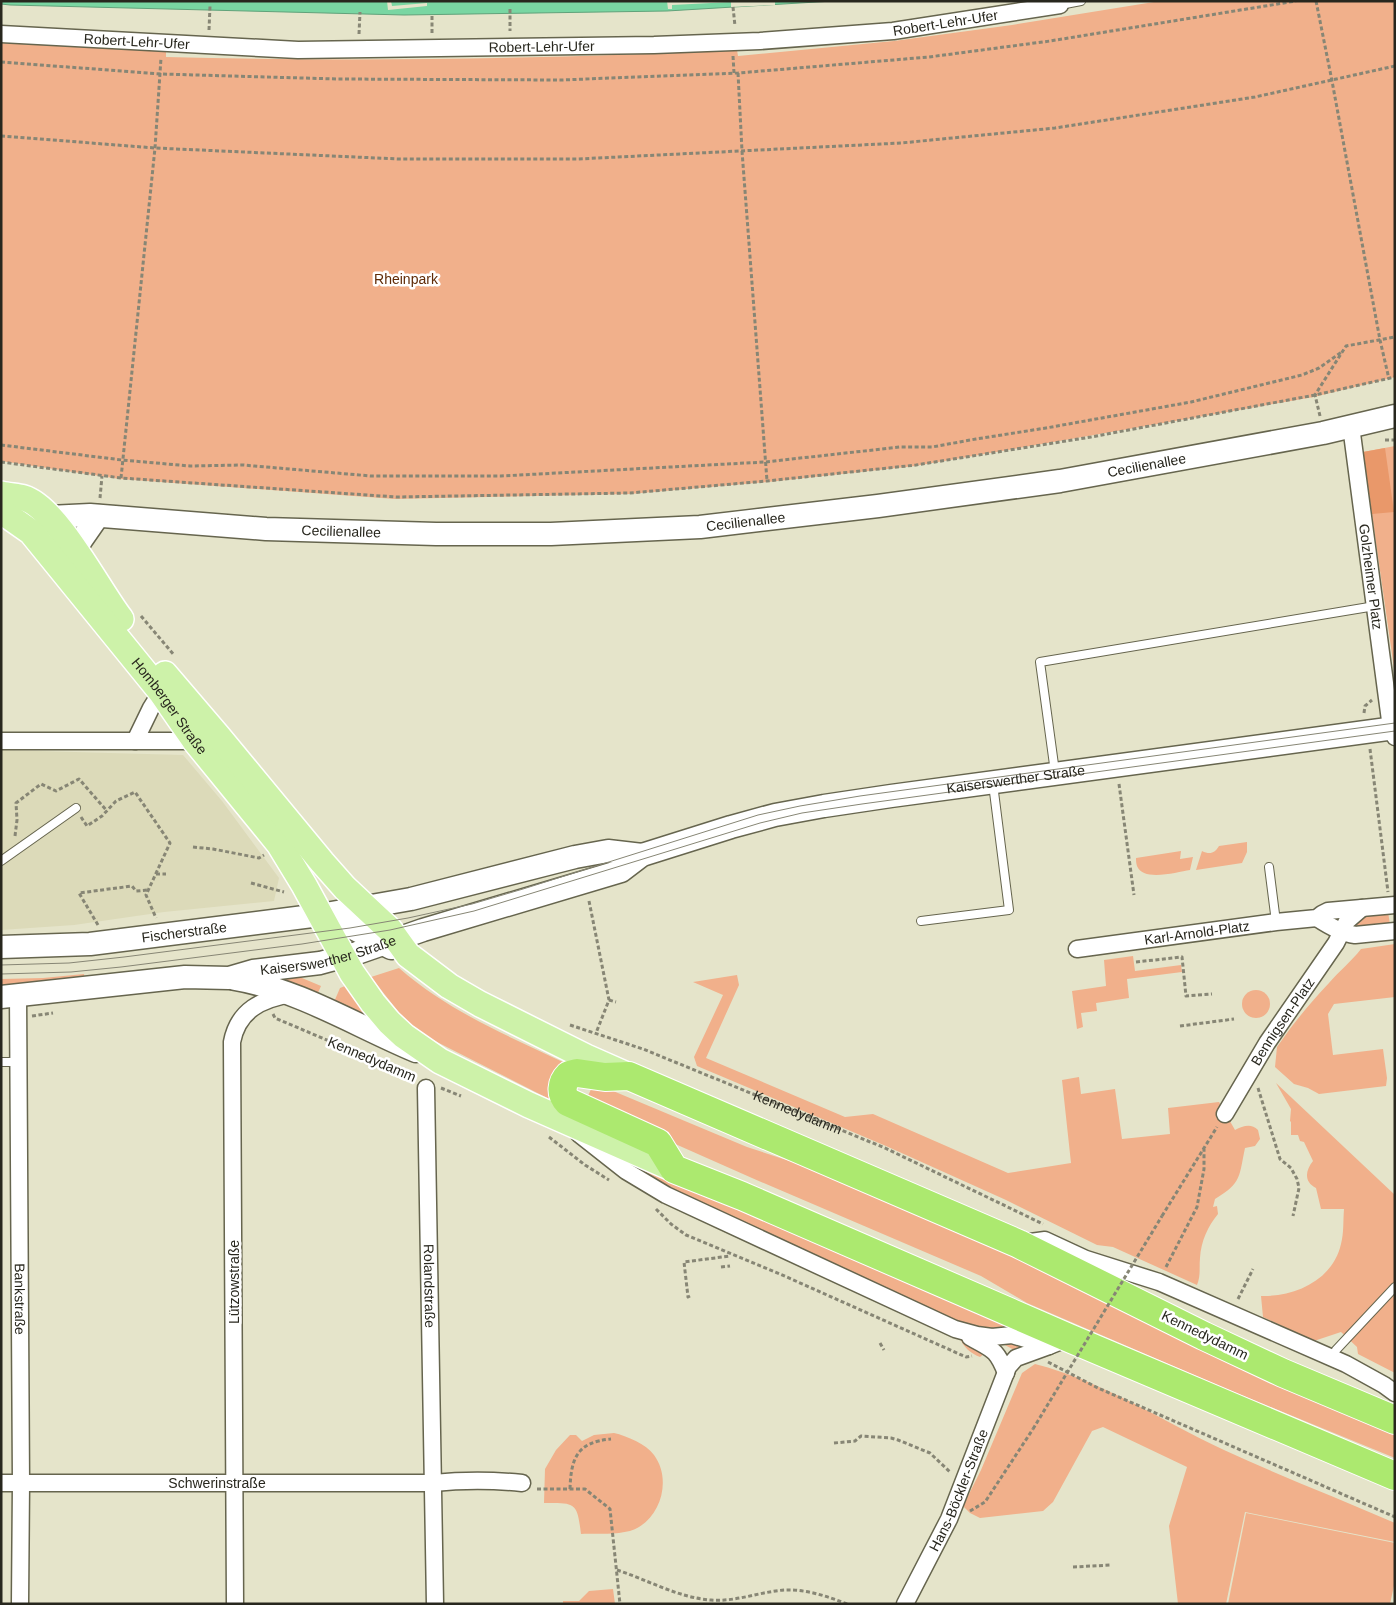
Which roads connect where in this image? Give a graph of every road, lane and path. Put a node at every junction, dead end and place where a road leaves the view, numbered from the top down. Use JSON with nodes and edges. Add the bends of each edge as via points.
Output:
{"nodes":[{"id":1,"x":1080,"y":1,"type":"edge"},
{"id":2,"x":1316,"y":1,"type":"edge"},
{"id":3,"x":1060,"y":5,"type":"joint"},
{"id":4,"x":210,"y":6,"type":"dead end"},
{"id":5,"x":733,"y":6,"type":"dead end"},
{"id":6,"x":510,"y":10,"type":"dead end"},
{"id":7,"x":360,"y":12,"type":"dead end"},
{"id":8,"x":359,"y":26,"type":"dead end"},
{"id":9,"x":735,"y":28,"type":"dead end"},
{"id":10,"x":510,"y":30,"type":"dead end"},
{"id":11,"x":209,"y":32,"type":"dead end"},
{"id":12,"x":1,"y":34,"type":"edge"},
{"id":13,"x":735,"y":53,"type":"dead end"},
{"id":14,"x":166,"y":54,"type":"dead end"},
{"id":15,"x":1395,"y":66,"type":"edge"},
{"id":16,"x":1332,"y":81,"type":"junction"},
{"id":17,"x":1,"y":136,"type":"edge"},
{"id":18,"x":155,"y":148,"type":"junction"},
{"id":19,"x":742,"y":151,"type":"junction"},
{"id":20,"x":1395,"y":337,"type":"edge"},
{"id":21,"x":1380,"y":340,"type":"junction"},
{"id":22,"x":1343,"y":351,"type":"junction"},
{"id":23,"x":1395,"y":377,"type":"edge"},
{"id":24,"x":1389,"y":378,"type":"junction"},
{"id":25,"x":1315,"y":396,"type":"junction"},
{"id":26,"x":1395,"y":416,"type":"edge"},
{"id":27,"x":1351,"y":426,"type":"junction"},
{"id":28,"x":1387,"y":439,"type":"dead end"},
{"id":29,"x":1395,"y":440,"type":"edge"},
{"id":30,"x":1,"y":445,"type":"edge"},
{"id":31,"x":122,"y":460,"type":"junction"},
{"id":32,"x":1,"y":462,"type":"edge"},
{"id":33,"x":765,"y":462,"type":"junction"},
{"id":34,"x":102,"y":476,"type":"junction"},
{"id":35,"x":121,"y":478,"type":"junction"},
{"id":36,"x":767,"y":481,"type":"junction"},
{"id":37,"x":1,"y":494,"type":"edge"},
{"id":38,"x":25,"y":498,"type":"junction"},
{"id":39,"x":96,"y":510,"type":"junction"},
{"id":40,"x":1,"y":511,"type":"edge"},
{"id":41,"x":50,"y":517,"type":"junction"},
{"id":42,"x":75,"y":551,"type":"junction"},
{"id":43,"x":1375,"y":606,"type":"junction"},
{"id":44,"x":161,"y":692,"type":"junction"},
{"id":45,"x":1387,"y":698,"type":"junction"},
{"id":46,"x":1361,"y":723,"type":"junction"},
{"id":47,"x":1394,"y":731,"type":"edge"},
{"id":48,"x":1,"y":741,"type":"edge"},
{"id":49,"x":135,"y":741,"type":"junction"},
{"id":50,"x":195,"y":741,"type":"junction"},
{"id":51,"x":1116,"y":766,"type":"junction"},
{"id":52,"x":1055,"y":774,"type":"junction"},
{"id":53,"x":992,"y":782,"type":"junction"},
{"id":54,"x":76,"y":808,"type":"joint"},
{"id":55,"x":107,"y":811,"type":"junction"},
{"id":56,"x":193,"y":847,"type":"dead end"},
{"id":57,"x":18,"y":849,"type":"junction"},
{"id":58,"x":266,"y":853,"type":"dead end"},
{"id":59,"x":642,"y":855,"type":"junction"},
{"id":60,"x":1,"y":861,"type":"edge"},
{"id":61,"x":1269,"y":867,"type":"dead end"},
{"id":62,"x":156,"y":874,"type":"junction"},
{"id":63,"x":166,"y":874,"type":"dead end"},
{"id":64,"x":592,"y":880,"type":"junction"},
{"id":65,"x":251,"y":883,"type":"dead end"},
{"id":66,"x":149,"y":890,"type":"junction"},
{"id":67,"x":284,"y":892,"type":"dead end"},
{"id":68,"x":1134,"y":895,"type":"dead end"},
{"id":69,"x":1392,"y":905,"type":"edge"},
{"id":70,"x":365,"y":907,"type":"junction"},
{"id":71,"x":1362,"y":908,"type":"junction"},
{"id":72,"x":320,"y":915,"type":"junction"},
{"id":73,"x":1317,"y":918,"type":"junction"},
{"id":74,"x":157,"y":920,"type":"dead end"},
{"id":75,"x":921,"y":920,"type":"dead end"},
{"id":76,"x":1276,"y":922,"type":"junction"},
{"id":77,"x":100,"y":927,"type":"dead end"},
{"id":78,"x":1395,"y":931,"type":"edge"},
{"id":79,"x":1342,"y":932,"type":"junction"},
{"id":80,"x":396,"y":946,"type":"junction"},
{"id":81,"x":1,"y":948,"type":"edge"},
{"id":82,"x":1077,"y":949,"type":"dead end"},
{"id":83,"x":342,"y":958,"type":"junction"},
{"id":84,"x":1136,"y":962,"type":"dead end"},
{"id":85,"x":229,"y":978,"type":"junction"},
{"id":86,"x":291,"y":994,"type":"junction"},
{"id":87,"x":1212,"y":994,"type":"dead end"},
{"id":88,"x":10,"y":996,"type":"edge"},
{"id":89,"x":610,"y":1000,"type":"junction"},
{"id":90,"x":616,"y":1002,"type":"dead end"},
{"id":91,"x":272,"y":1012,"type":"dead end"},
{"id":92,"x":1234,"y":1019,"type":"dead end"},
{"id":93,"x":563,"y":1021,"type":"dead end"},
{"id":94,"x":1180,"y":1026,"type":"dead end"},
{"id":95,"x":596,"y":1033,"type":"junction"},
{"id":96,"x":440,"y":1061,"type":"junction"},
{"id":97,"x":1,"y":1062,"type":"edge"},
{"id":98,"x":19,"y":1062,"type":"junction"},
{"id":99,"x":1253,"y":1066,"type":"junction"},
{"id":100,"x":629,"y":1076,"type":"junction"},
{"id":101,"x":428,"y":1085,"type":"junction"},
{"id":102,"x":469,"y":1098,"type":"dead end"},
{"id":103,"x":1225,"y":1114,"type":"joint"},
{"id":104,"x":560,"y":1119,"type":"junction"},
{"id":105,"x":1204,"y":1149,"type":"junction"},
{"id":106,"x":674,"y":1169,"type":"junction"},
{"id":107,"x":1293,"y":1216,"type":"dead end"},
{"id":108,"x":1047,"y":1225,"type":"dead end"},
{"id":109,"x":1019,"y":1244,"type":"junction"},
{"id":110,"x":730,"y":1256,"type":"dead end"},
{"id":111,"x":1133,"y":1260,"type":"dead end"},
{"id":112,"x":730,"y":1266,"type":"dead end"},
{"id":113,"x":722,"y":1267,"type":"dead end"},
{"id":114,"x":1253,"y":1268,"type":"dead end"},
{"id":115,"x":1162,"y":1275,"type":"junction"},
{"id":116,"x":1395,"y":1287,"type":"edge"},
{"id":117,"x":690,"y":1296,"type":"dead end"},
{"id":118,"x":1231,"y":1314,"type":"junction"},
{"id":119,"x":955,"y":1329,"type":"junction"},
{"id":120,"x":1059,"y":1342,"type":"junction"},
{"id":121,"x":880,"y":1343,"type":"dead end"},
{"id":122,"x":884,"y":1350,"type":"dead end"},
{"id":123,"x":1330,"y":1358,"type":"junction"},
{"id":124,"x":1006,"y":1373,"type":"junction"},
{"id":125,"x":1395,"y":1393,"type":"edge"},
{"id":126,"x":1395,"y":1420,"type":"edge"},
{"id":127,"x":611,"y":1440,"type":"dead end"},
{"id":128,"x":834,"y":1442,"type":"dead end"},
{"id":129,"x":1395,"y":1476,"type":"edge"},
{"id":130,"x":1,"y":1483,"type":"edge"},
{"id":131,"x":21,"y":1483,"type":"junction"},
{"id":132,"x":433,"y":1483,"type":"junction"},
{"id":133,"x":235,"y":1484,"type":"junction"},
{"id":134,"x":522,"y":1484,"type":"joint"},
{"id":135,"x":963,"y":1485,"type":"junction"},
{"id":136,"x":570,"y":1489,"type":"junction"},
{"id":137,"x":964,"y":1514,"type":"dead end"},
{"id":138,"x":1111,"y":1565,"type":"dead end"},
{"id":139,"x":1073,"y":1567,"type":"dead end"},
{"id":140,"x":617,"y":1570,"type":"junction"},
{"id":141,"x":20,"y":1604,"type":"edge"},
{"id":142,"x":235,"y":1604,"type":"edge"},
{"id":143,"x":435,"y":1604,"type":"edge"},
{"id":144,"x":620,"y":1604,"type":"edge"},
{"id":145,"x":847,"y":1604,"type":"edge"},
{"id":146,"x":905,"y":1604,"type":"edge"}],
"edges":[{"from":1,"to":3,"type":"lane","name":"Robert-Lehr-Ufer"},
{"from":2,"to":16,"type":"path"},
{"from":3,"to":12,"type":"street","name":"Robert-Lehr-Ufer","via":[[893,31],[654,45],[298,50]]},
{"from":4,"to":11,"type":"path"},
{"from":5,"to":9,"type":"path"},
{"from":6,"to":10,"type":"path"},
{"from":7,"to":8,"type":"path"},
{"from":13,"to":19,"type":"path"},
{"from":14,"to":18,"type":"path","via":[[161,55]]},
{"from":15,"to":16,"type":"path"},
{"from":16,"to":19,"type":"path","via":[[1255,97],[1055,128],[901,143]]},
{"from":16,"to":21,"type":"path"},
{"from":17,"to":18,"type":"path"},
{"from":18,"to":19,"type":"path","via":[[418,159],[578,159]]},
{"from":18,"to":31,"type":"path"},
{"from":19,"to":33,"type":"path"},
{"from":20,"to":21,"type":"path"},
{"from":21,"to":22,"type":"path","via":[[1346,346]]},
{"from":21,"to":24,"type":"path"},
{"from":22,"to":25,"type":"path"},
{"from":22,"to":33,"type":"path","via":[[1320,368],[1302,375],[1191,402],[932,447],[900,447]]},
{"from":23,"to":24,"type":"path"},
{"from":24,"to":25,"type":"path"},
{"from":25,"to":36,"type":"path","via":[[935,462]]},
{"from":26,"to":27,"type":"street","name":"Cecilienallee"},
{"from":27,"to":39,"type":"street","name":"Cecilienallee","via":[[1060,481],[700,526],[551,534],[436,534],[266,529]]},
{"from":27,"to":43,"type":"street","name":"Golzheimer Platz"},
{"from":28,"to":29,"type":"path"},
{"from":30,"to":31,"type":"path"},
{"from":31,"to":33,"type":"path","via":[[190,466],[243,465],[371,476],[501,476]]},
{"from":31,"to":35,"type":"path"},
{"from":32,"to":34,"type":"path"},
{"from":33,"to":36,"type":"path"},
{"from":34,"to":35,"type":"path"},
{"from":34,"to":39,"type":"path"},
{"from":35,"to":36,"type":"path","via":[[396,497],[630,493]]},
{"from":37,"to":38,"type":"main road","name":"Cecilienallee"},
{"from":38,"to":39,"type":"street","name":"Cecilienallee"},
{"from":38,"to":41,"type":"main road","name":"Homberger Straße"},
{"from":39,"to":41,"type":"street","name":"Cecilienallee"},
{"from":39,"to":42,"type":"street"},
{"from":40,"to":41,"type":"street","name":"Cecilienallee"},
{"from":40,"to":44,"type":"main road","name":"Homberger Straße","via":[[31,532]]},
{"from":41,"to":42,"type":"main road","name":"Homberger Straße"},
{"from":42,"to":70,"type":"main road","name":"Homberger Straße","via":[[115,611],[157,664],[322,862]]},
{"from":43,"to":45,"type":"street","name":"Golzheimer Platz"},
{"from":43,"to":52,"type":"lane","via":[[1040,662]]},
{"from":44,"to":49,"type":"street"},
{"from":44,"to":50,"type":"main road","name":"Homberger Straße"},
{"from":45,"to":46,"type":"path","via":[[1371,700],[1365,706]]},
{"from":45,"to":47,"type":"street","name":"Golzheimer Platz"},
{"from":46,"to":47,"type":"street","name":"Kaiserswerther Straße"},
{"from":46,"to":51,"type":"street","name":"Kaiserswerther Straße"},
{"from":46,"to":69,"type":"path"},
{"from":48,"to":49,"type":"street"},
{"from":49,"to":50,"type":"street"},
{"from":50,"to":72,"type":"main road","name":"Homberger Straße","via":[[279,844]]},
{"from":51,"to":52,"type":"street","name":"Kaiserswerther Straße"},
{"from":51,"to":68,"type":"path"},
{"from":52,"to":53,"type":"street","name":"Kaiserswerther Straße"},
{"from":53,"to":59,"type":"street","name":"Kaiserswerther Straße","via":[[775,815]]},
{"from":53,"to":75,"type":"lane","via":[[1009,910]]},
{"from":54,"to":55,"type":"path","via":[[87,826]]},
{"from":54,"to":57,"type":"lane"},
{"from":55,"to":57,"type":"path","via":[[79,780],[56,790],[41,784],[16,803],[14,842]]},
{"from":55,"to":62,"type":"path","via":[[116,801],[135,792],[170,843]]},
{"from":56,"to":58,"type":"path","via":[[259,858]]},
{"from":57,"to":60,"type":"lane"},
{"from":59,"to":64,"type":"street","name":"Kaiserswerther Straße","via":[[621,871]]},
{"from":59,"to":70,"type":"street","name":"Kaiserswerther Straße","via":[[608,851],[575,857],[410,899]]},
{"from":61,"to":76,"type":"lane"},
{"from":62,"to":63,"type":"path"},
{"from":62,"to":66,"type":"path"},
{"from":64,"to":80,"type":"street","name":"Kaiserswerther Straße"},
{"from":64,"to":89,"type":"path","via":[[588,898]]},
{"from":65,"to":67,"type":"path"},
{"from":66,"to":74,"type":"path","via":[[146,895]]},
{"from":66,"to":77,"type":"path","via":[[136,891],[132,886],[79,893]]},
{"from":69,"to":71,"type":"street","name":"Karl-Arnold-Platz"},
{"from":70,"to":72,"type":"street","name":"Fischerstraße"},
{"from":70,"to":80,"type":"main road","name":"Homberger Straße"},
{"from":71,"to":73,"type":"street","name":"Karl-Arnold-Platz","via":[[1328,911]]},
{"from":71,"to":79,"type":"street","via":[[1347,921]]},
{"from":72,"to":80,"type":"street"},
{"from":72,"to":81,"type":"street","name":"Fischerstraße","via":[[90,944]]},
{"from":72,"to":83,"type":"main road","name":"Homberger Straße"},
{"from":73,"to":76,"type":"street","name":"Karl-Arnold-Platz"},
{"from":73,"to":79,"type":"street"},
{"from":76,"to":82,"type":"street","name":"Karl-Arnold-Platz"},
{"from":78,"to":79,"type":"street","via":[[1355,935]]},
{"from":79,"to":99,"type":"street","name":"Bennigsen-Platz"},
{"from":80,"to":83,"type":"street","name":"Kaiserswerther Straße"},
{"from":80,"to":100,"type":"main road","name":"Kennedydamm","via":[[448,986],[480,1004]]},
{"from":83,"to":85,"type":"street","name":"Kaiserswerther Straße","via":[[253,971]]},
{"from":83,"to":96,"type":"main road","name":"Kennedydamm","via":[[390,1022]]},
{"from":84,"to":87,"type":"path","via":[[1182,957],[1186,996]]},
{"from":85,"to":86,"type":"street","name":"Kennedydamm"},
{"from":85,"to":88,"type":"street","name":"Kaiserswerther Straße","via":[[185,977]]},
{"from":86,"to":96,"type":"street","name":"Kennedydamm"},
{"from":86,"to":133,"type":"street","name":"Lützowstraße","via":[[251,1009],[239,1022],[232,1042]]},
{"from":88,"to":98,"type":"street","name":"Bankstraße"},
{"from":89,"to":90,"type":"path"},
{"from":89,"to":95,"type":"path"},
{"from":91,"to":101,"type":"path","name":"Kennedydamm","via":[[275,1018]]},
{"from":92,"to":94,"type":"path"},
{"from":93,"to":95,"type":"path","name":"Kennedydamm"},
{"from":95,"to":108,"type":"path","name":"Kennedydamm","via":[[643,1049],[885,1148]]},
{"from":96,"to":104,"type":"main road","name":"Kennedydamm"},
{"from":97,"to":98,"type":"lane"},
{"from":98,"to":131,"type":"street","name":"Bankstraße"},
{"from":99,"to":103,"type":"street","name":"Bennigsen-Platz"},
{"from":99,"to":107,"type":"path","via":[[1280,1159],[1291,1168],[1297,1179],[1299,1188]]},
{"from":100,"to":106,"type":"highway","via":[[569,1075],[562,1093],[573,1104],[658,1142]]},
{"from":100,"to":109,"type":"highway","name":"Kennedydamm"},
{"from":101,"to":102,"type":"path","name":"Kennedydamm"},
{"from":101,"to":132,"type":"street","name":"Rolandstraße"},
{"from":103,"to":105,"type":"path"},
{"from":104,"to":106,"type":"main road","name":"Kennedydamm"},
{"from":104,"to":119,"type":"street","name":"Kennedydamm","via":[[613,1162],[666,1195]]},
{"from":105,"to":115,"type":"path","via":[[1197,1207]]},
{"from":105,"to":137,"type":"path","bridge":true,"via":[[1033,1430],[985,1502]]},
{"from":106,"to":120,"type":"highway","name":"Kennedydamm","via":[[742,1196]]},
{"from":109,"to":115,"type":"street","name":"Kennedydamm","via":[[1045,1240],[1086,1259]]},
{"from":109,"to":126,"type":"highway","name":"Kennedydamm","via":[[1283,1373]]},
{"from":110,"to":117,"type":"path","via":[[684,1262]]},
{"from":111,"to":115,"type":"path"},
{"from":112,"to":113,"type":"path"},
{"from":114,"to":118,"type":"path"},
{"from":115,"to":118,"type":"street","name":"Kennedydamm"},
{"from":116,"to":123,"type":"lane"},
{"from":118,"to":123,"type":"street","name":"Kennedydamm"},
{"from":119,"to":120,"type":"street","name":"Kennedydamm","via":[[985,1336],[1012,1335]]},
{"from":119,"to":124,"type":"street","via":[[994,1351]]},
{"from":120,"to":124,"type":"street","name":"Hans-Böckler-Straße","via":[[1016,1358]]},
{"from":120,"to":129,"type":"highway","name":"Kennedydamm"},
{"from":121,"to":122,"type":"path"},
{"from":123,"to":125,"type":"street","name":"Kennedydamm","via":[[1367,1374]]},
{"from":124,"to":135,"type":"street","name":"Hans-Böckler-Straße"},
{"from":127,"to":136,"type":"path","via":[[589,1444],[583,1449],[573,1463]]},
{"from":128,"to":135,"type":"path","via":[[855,1441],[861,1436],[898,1440],[930,1453]]},
{"from":130,"to":131,"type":"street","name":"Schwerinstraße"},
{"from":131,"to":133,"type":"street","name":"Schwerinstraße"},
{"from":131,"to":141,"type":"street","name":"Bankstraße"},
{"from":132,"to":133,"type":"street","name":"Schwerinstraße"},
{"from":132,"to":134,"type":"street","via":[[496,1481]]},
{"from":132,"to":143,"type":"street","name":"Rolandstraße"},
{"from":133,"to":142,"type":"street","name":"Lützowstraße"},
{"from":134,"to":136,"type":"path","via":[[533,1488]]},
{"from":135,"to":146,"type":"street","name":"Hans-Böckler-Straße"},
{"from":136,"to":140,"type":"path","via":[[585,1489],[610,1510]]},
{"from":138,"to":139,"type":"path"},
{"from":140,"to":144,"type":"path"},
{"from":140,"to":145,"type":"path","via":[[696,1599],[729,1600],[794,1590]]}]}
